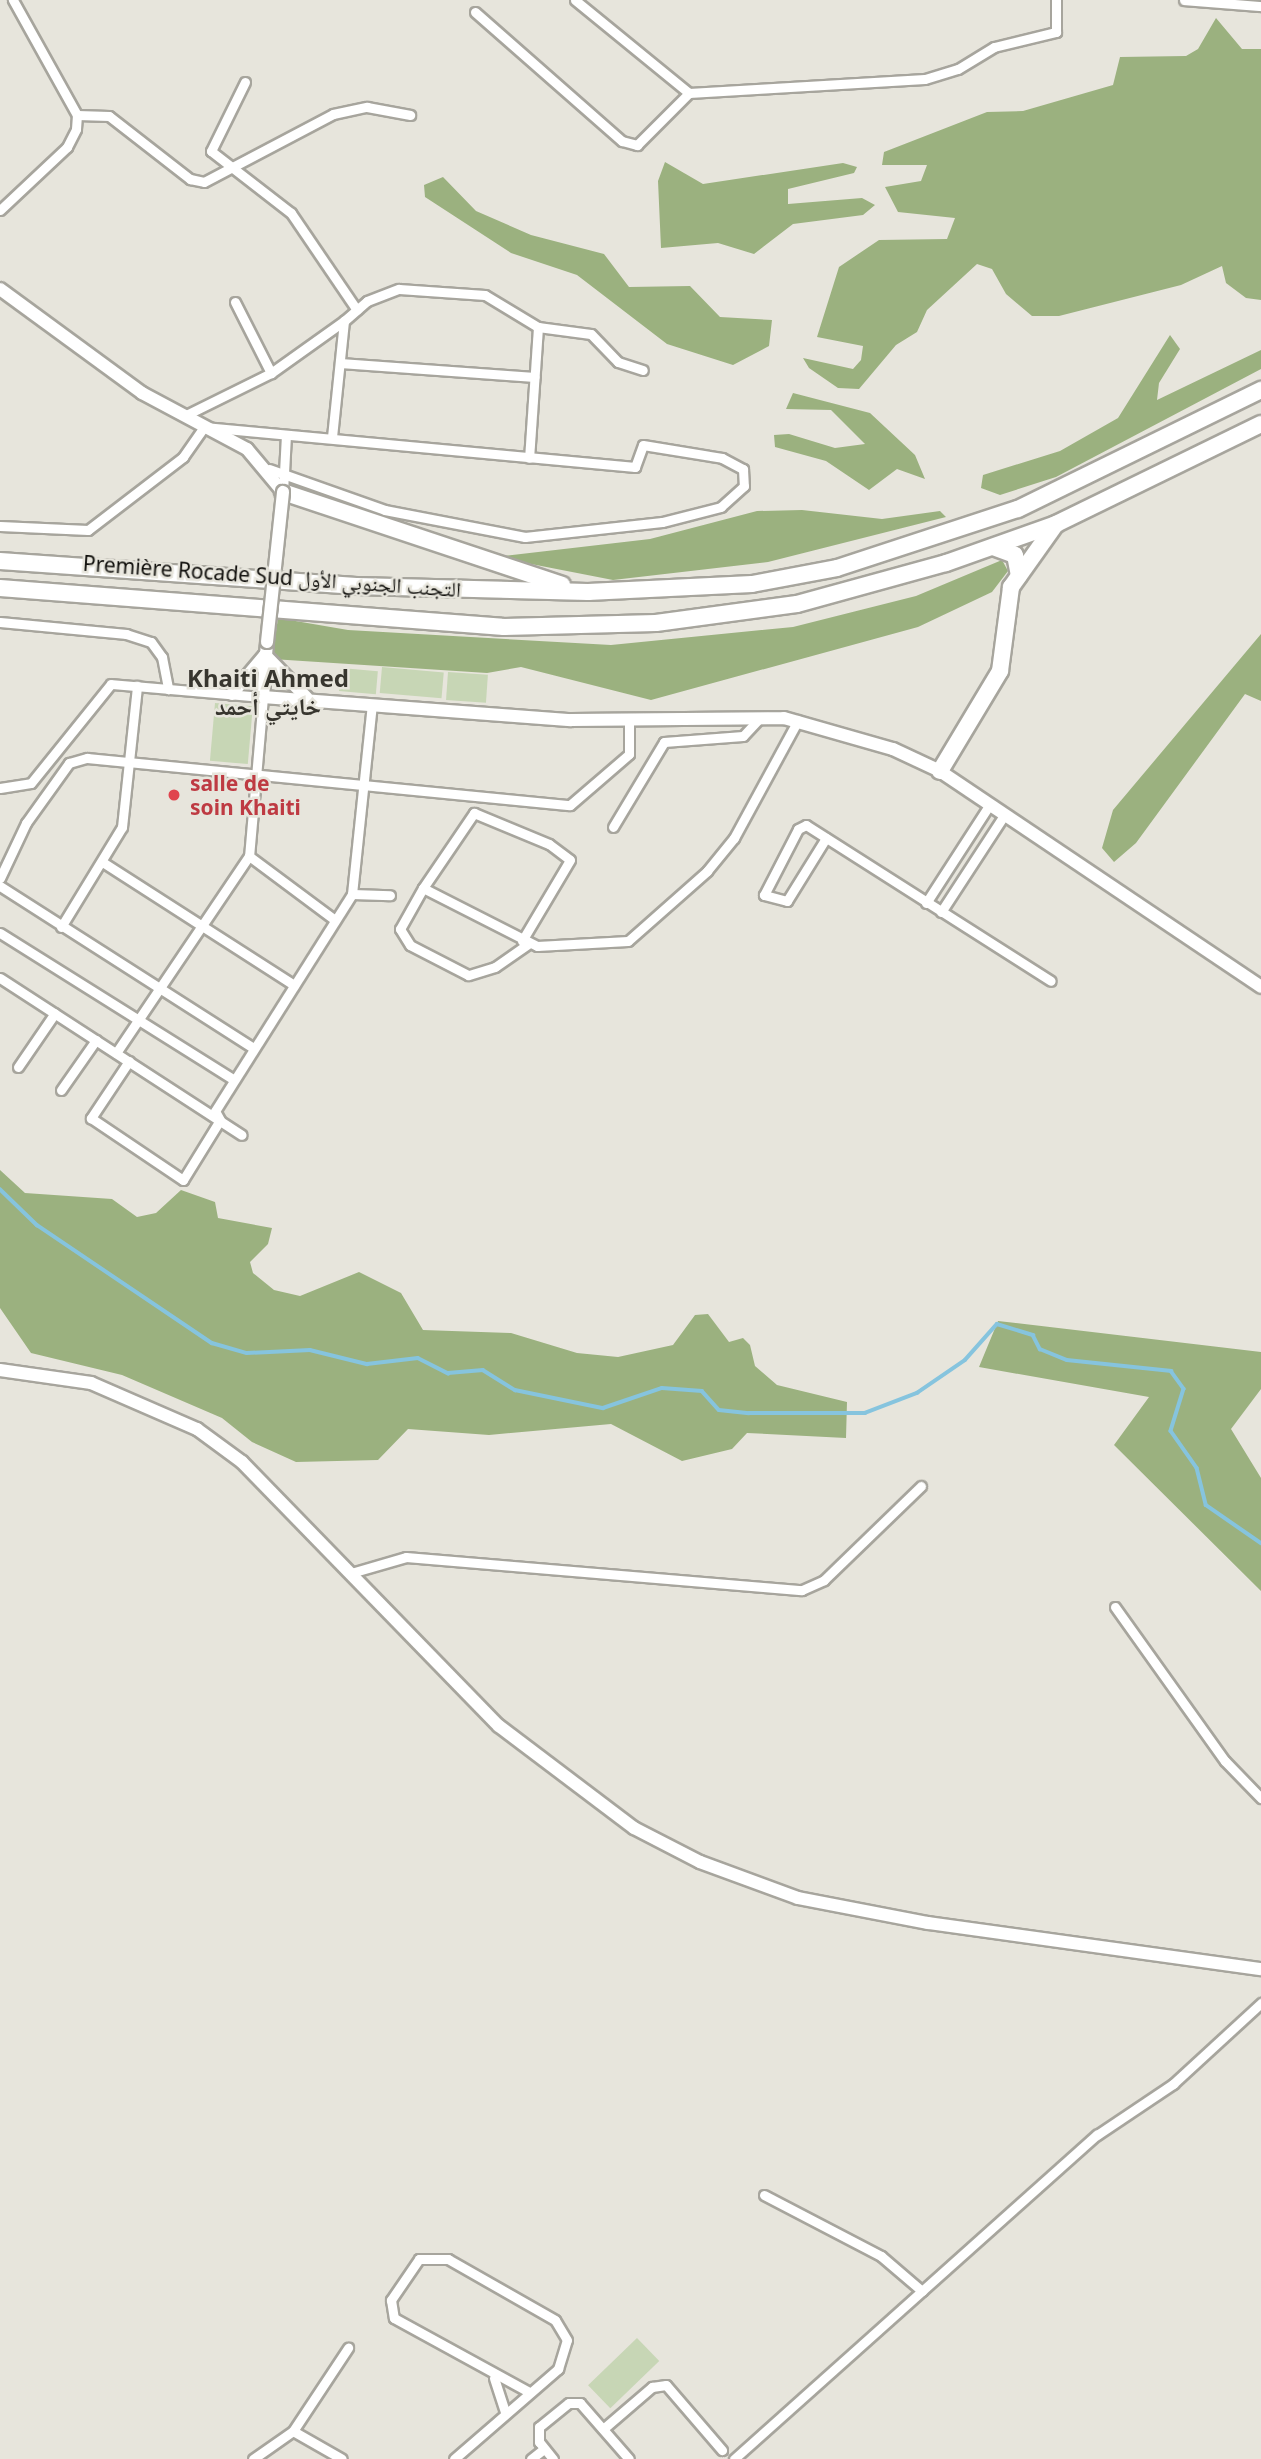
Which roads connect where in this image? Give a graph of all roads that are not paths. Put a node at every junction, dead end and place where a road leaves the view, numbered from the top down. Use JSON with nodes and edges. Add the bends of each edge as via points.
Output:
{"nodes":[{"id":1,"x":13,"y":0,"type":"edge"},
{"id":2,"x":575,"y":0,"type":"edge"},
{"id":3,"x":1056,"y":0,"type":"edge"},
{"id":4,"x":1184,"y":0,"type":"edge"},
{"id":5,"x":1261,"y":6,"type":"edge"},
{"id":6,"x":475,"y":12,"type":"dead end"},
{"id":7,"x":245,"y":82,"type":"dead end"},
{"id":8,"x":689,"y":93,"type":"junction"},
{"id":9,"x":77,"y":115,"type":"junction"},
{"id":10,"x":410,"y":115,"type":"dead end"},
{"id":11,"x":229,"y":167,"type":"junction"},
{"id":12,"x":0,"y":210,"type":"edge"},
{"id":13,"x":0,"y":289,"type":"edge"},
{"id":14,"x":235,"y":302,"type":"dead end"},
{"id":15,"x":357,"y":310,"type":"junction"},
{"id":16,"x":344,"y":321,"type":"junction"},
{"id":17,"x":538,"y":327,"type":"junction"},
{"id":18,"x":340,"y":363,"type":"junction"},
{"id":19,"x":643,"y":370,"type":"dead end"},
{"id":20,"x":271,"y":373,"type":"junction"},
{"id":21,"x":534,"y":377,"type":"junction"},
{"id":22,"x":1261,"y":390,"type":"edge"},
{"id":23,"x":184,"y":416,"type":"junction"},
{"id":24,"x":1261,"y":424,"type":"edge"},
{"id":25,"x":204,"y":427,"type":"junction"},
{"id":26,"x":286,"y":435,"type":"junction"},
{"id":27,"x":332,"y":438,"type":"junction"},
{"id":28,"x":529,"y":457,"type":"junction"},
{"id":29,"x":269,"y":469,"type":"junction"},
{"id":30,"x":285,"y":475,"type":"junction"},
{"id":31,"x":283,"y":492,"type":"junction"},
{"id":32,"x":1056,"y":524,"type":"junction"},
{"id":33,"x":0,"y":526,"type":"edge"},
{"id":34,"x":991,"y":547,"type":"junction"},
{"id":35,"x":0,"y":562,"type":"edge"},
{"id":36,"x":1018,"y":576,"type":"junction"},
{"id":37,"x":0,"y":588,"type":"edge"},
{"id":38,"x":588,"y":592,"type":"junction"},
{"id":39,"x":0,"y":622,"type":"edge"},
{"id":40,"x":266,"y":648,"type":"junction"},
{"id":41,"x":137,"y":686,"type":"junction"},
{"id":42,"x":168,"y":690,"type":"junction"},
{"id":43,"x":232,"y":694,"type":"junction"},
{"id":44,"x":262,"y":696,"type":"junction"},
{"id":45,"x":311,"y":700,"type":"junction"},
{"id":46,"x":372,"y":705,"type":"junction"},
{"id":47,"x":761,"y":717,"type":"junction"},
{"id":48,"x":629,"y":719,"type":"junction"},
{"id":49,"x":798,"y":720,"type":"junction"},
{"id":50,"x":131,"y":765,"type":"junction"},
{"id":51,"x":254,"y":771,"type":"junction"},
{"id":52,"x":940,"y":771,"type":"junction"},
{"id":53,"x":367,"y":783,"type":"junction"},
{"id":54,"x":0,"y":788,"type":"edge"},
{"id":55,"x":990,"y":804,"type":"junction"},
{"id":56,"x":1005,"y":814,"type":"junction"},
{"id":57,"x":613,"y":827,"type":"dead end"},
{"id":58,"x":826,"y":838,"type":"junction"},
{"id":59,"x":250,"y":856,"type":"junction"},
{"id":60,"x":104,"y":863,"type":"junction"},
{"id":61,"x":0,"y":878,"type":"edge"},
{"id":62,"x":0,"y":886,"type":"edge"},
{"id":63,"x":423,"y":888,"type":"junction"},
{"id":64,"x":352,"y":894,"type":"junction"},
{"id":65,"x":390,"y":895,"type":"dead end"},
{"id":66,"x":926,"y":903,"type":"junction"},
{"id":67,"x":941,"y":912,"type":"junction"},
{"id":68,"x":335,"y":920,"type":"junction"},
{"id":69,"x":202,"y":925,"type":"junction"},
{"id":70,"x":61,"y":927,"type":"junction"},
{"id":71,"x":0,"y":933,"type":"edge"},
{"id":72,"x":525,"y":942,"type":"junction"},
{"id":73,"x":0,"y":978,"type":"edge"},
{"id":74,"x":1051,"y":981,"type":"dead end"},
{"id":75,"x":294,"y":985,"type":"junction"},
{"id":76,"x":1261,"y":987,"type":"edge"},
{"id":77,"x":163,"y":988,"type":"junction"},
{"id":78,"x":55,"y":1013,"type":"junction"},
{"id":79,"x":139,"y":1023,"type":"junction"},
{"id":80,"x":96,"y":1040,"type":"junction"},
{"id":81,"x":253,"y":1048,"type":"junction"},
{"id":82,"x":116,"y":1053,"type":"junction"},
{"id":83,"x":129,"y":1061,"type":"junction"},
{"id":84,"x":18,"y":1067,"type":"dead end"},
{"id":85,"x":234,"y":1080,"type":"junction"},
{"id":86,"x":61,"y":1090,"type":"dead end"},
{"id":87,"x":220,"y":1120,"type":"junction"},
{"id":88,"x":242,"y":1135,"type":"dead end"},
{"id":89,"x":0,"y":1370,"type":"edge"},
{"id":90,"x":921,"y":1486,"type":"dead end"},
{"id":91,"x":351,"y":1573,"type":"junction"},
{"id":92,"x":1115,"y":1607,"type":"dead end"},
{"id":93,"x":1261,"y":1798,"type":"edge"},
{"id":94,"x":1261,"y":1969,"type":"edge"},
{"id":95,"x":1261,"y":2003,"type":"edge"},
{"id":96,"x":764,"y":2195,"type":"dead end"},
{"id":97,"x":922,"y":2291,"type":"junction"},
{"id":98,"x":348,"y":2348,"type":"dead end"},
{"id":99,"x":494,"y":2378,"type":"junction"},
{"id":100,"x":529,"y":2392,"type":"junction"},
{"id":101,"x":505,"y":2412,"type":"junction"},
{"id":102,"x":603,"y":2429,"type":"junction"},
{"id":103,"x":293,"y":2431,"type":"junction"},
{"id":104,"x":544,"y":2449,"type":"junction"},
{"id":105,"x":722,"y":2450,"type":"dead end"},
{"id":106,"x":253,"y":2459,"type":"edge"},
{"id":107,"x":342,"y":2459,"type":"edge"},
{"id":108,"x":454,"y":2459,"type":"edge"},
{"id":109,"x":531,"y":2459,"type":"edge"},
{"id":110,"x":553,"y":2459,"type":"edge"},
{"id":111,"x":629,"y":2459,"type":"edge"},
{"id":112,"x":734,"y":2459,"type":"edge"}],
"edges":[{"from":1,"to":9,"type":"street"},
{"from":2,"to":8,"type":"street"},
{"from":3,"to":8,"type":"street","via":[[1056,32],[994,47],[975,62],[925,79]]},
{"from":4,"to":5,"type":"street"},
{"from":6,"to":8,"type":"street","via":[[630,145],[637,145]]},
{"from":7,"to":11,"type":"street","via":[[210,143]]},
{"from":9,"to":11,"type":"street","via":[[109,116],[190,179],[204,182]]},
{"from":9,"to":12,"type":"street","via":[[67,147]]},
{"from":10,"to":11,"type":"street","via":[[367,107],[332,114]]},
{"from":11,"to":15,"type":"street","via":[[291,213]]},
{"from":13,"to":23,"type":"main road"},
{"from":14,"to":20,"type":"street"},
{"from":15,"to":16,"type":"street"},
{"from":15,"to":17,"type":"street","via":[[398,289],[485,295]]},
{"from":16,"to":18,"type":"street"},
{"from":16,"to":20,"type":"street"},
{"from":17,"to":19,"type":"street","via":[[591,334],[618,362]]},
{"from":17,"to":21,"type":"street"},
{"from":18,"to":21,"type":"street"},
{"from":18,"to":27,"type":"street"},
{"from":20,"to":23,"type":"street"},
{"from":21,"to":28,"type":"street"},
{"from":22,"to":38,"type":"highway","name":"Première Rocade Sud التجنب الجنوبي الأول","via":[[1018,509],[837,568],[752,584]]},
{"from":23,"to":25,"type":"main road"},
{"from":24,"to":32,"type":"highway","name":"Première Rocade Sud التجنب الجنوبي الأول"},
{"from":25,"to":26,"type":"street"},
{"from":25,"to":29,"type":"main road"},
{"from":25,"to":33,"type":"street","via":[[183,457],[88,530]]},
{"from":26,"to":27,"type":"street"},
{"from":26,"to":30,"type":"street"},
{"from":27,"to":28,"type":"street"},
{"from":28,"to":30,"type":"street","via":[[635,467],[643,445],[722,458],[743,469],[744,486],[721,507],[662,522],[525,537],[385,510]]},
{"from":29,"to":30,"type":"street"},
{"from":29,"to":31,"type":"main road"},
{"from":30,"to":31,"type":"street"},
{"from":31,"to":38,"type":"highway","via":[[503,570]]},
{"from":31,"to":40,"type":"main road","bridge":true},
{"from":32,"to":34,"type":"highway","name":"Première Rocade Sud التجنب الجنوبي الأول"},
{"from":32,"to":36,"type":"highway"},
{"from":34,"to":36,"type":"highway","via":[[1014,555]]},
{"from":34,"to":37,"type":"highway","name":"Première Rocade Sud التجنب الجنوبي الأول","via":[[797,604],[656,623],[504,627]]},
{"from":35,"to":38,"type":"highway","name":"Première Rocade Sud التجنب الجنوبي الأول","via":[[356,586]]},
{"from":36,"to":52,"type":"highway","via":[[1006,611],[1000,671]]},
{"from":39,"to":42,"type":"street","via":[[126,634],[151,642],[162,657]]},
{"from":40,"to":43,"type":"main road"},
{"from":40,"to":44,"type":"main road"},
{"from":40,"to":45,"type":"main road"},
{"from":41,"to":42,"type":"street"},
{"from":41,"to":50,"type":"street"},
{"from":41,"to":54,"type":"street","via":[[111,684],[31,783]]},
{"from":42,"to":43,"type":"street"},
{"from":43,"to":44,"type":"street"},
{"from":44,"to":45,"type":"main road"},
{"from":44,"to":51,"type":"street"},
{"from":45,"to":46,"type":"main road"},
{"from":46,"to":48,"type":"main road"},
{"from":46,"to":53,"type":"street"},
{"from":47,"to":48,"type":"main road"},
{"from":47,"to":49,"type":"main road"},
{"from":47,"to":57,"type":"street","via":[[743,736],[664,742]]},
{"from":48,"to":53,"type":"street","via":[[629,754],[570,805]]},
{"from":49,"to":52,"type":"main road"},
{"from":49,"to":72,"type":"street","via":[[734,838],[707,871],[628,941]]},
{"from":50,"to":51,"type":"street"},
{"from":50,"to":60,"type":"street","via":[[122,827]]},
{"from":50,"to":61,"type":"street","via":[[87,758],[69,763],[26,823]]},
{"from":51,"to":53,"type":"street"},
{"from":51,"to":59,"type":"street"},
{"from":52,"to":55,"type":"main road"},
{"from":53,"to":64,"type":"street"},
{"from":55,"to":56,"type":"main road"},
{"from":55,"to":66,"type":"street"},
{"from":56,"to":67,"type":"street"},
{"from":56,"to":76,"type":"main road"},
{"from":58,"to":58,"type":"street","via":[[801,826],[764,895],[787,901]]},
{"from":58,"to":66,"type":"street"},
{"from":59,"to":68,"type":"street"},
{"from":59,"to":69,"type":"street"},
{"from":60,"to":69,"type":"street"},
{"from":60,"to":70,"type":"street"},
{"from":62,"to":70,"type":"street"},
{"from":63,"to":72,"type":"street"},
{"from":63,"to":72,"type":"street","via":[[401,935],[455,970],[479,975]]},
{"from":63,"to":72,"type":"street","via":[[474,813],[549,844],[570,860]]},
{"from":64,"to":65,"type":"street"},
{"from":64,"to":68,"type":"street"},
{"from":66,"to":67,"type":"street"},
{"from":67,"to":74,"type":"street"},
{"from":68,"to":75,"type":"street"},
{"from":69,"to":75,"type":"street"},
{"from":69,"to":77,"type":"street"},
{"from":70,"to":77,"type":"street"},
{"from":71,"to":79,"type":"street"},
{"from":73,"to":78,"type":"street"},
{"from":75,"to":81,"type":"street"},
{"from":77,"to":79,"type":"street"},
{"from":77,"to":81,"type":"street"},
{"from":78,"to":80,"type":"street"},
{"from":78,"to":84,"type":"street"},
{"from":79,"to":82,"type":"street"},
{"from":79,"to":85,"type":"street"},
{"from":80,"to":82,"type":"street"},
{"from":80,"to":86,"type":"street"},
{"from":81,"to":85,"type":"street"},
{"from":82,"to":83,"type":"street"},
{"from":83,"to":87,"type":"street"},
{"from":83,"to":87,"type":"street","via":[[91,1118],[183,1180]]},
{"from":85,"to":87,"type":"street","via":[[215,1111]]},
{"from":87,"to":88,"type":"street"},
{"from":89,"to":91,"type":"main road","via":[[91,1383],[197,1429],[242,1462]]},
{"from":90,"to":91,"type":"street","via":[[824,1580],[802,1590],[406,1557]]},
{"from":91,"to":94,"type":"main road","via":[[499,1726],[560,1778],[699,1862],[798,1898],[915,1920]]},
{"from":92,"to":93,"type":"street","via":[[1225,1761]]},
{"from":95,"to":97,"type":"street","via":[[1173,2084],[1097,2135]]},
{"from":96,"to":97,"type":"street","via":[[881,2256]]},
{"from":97,"to":112,"type":"street"},
{"from":98,"to":103,"type":"street"},
{"from":99,"to":100,"type":"street"},
{"from":99,"to":100,"type":"street","via":[[394,2318],[391,2300],[419,2259],[441,2256],[561,2326],[567,2340],[563,2363]]},
{"from":99,"to":101,"type":"street"},
{"from":100,"to":101,"type":"street"},
{"from":101,"to":108,"type":"street"},
{"from":102,"to":104,"type":"street","via":[[580,2403],[569,2403],[539,2427]]},
{"from":102,"to":105,"type":"street","via":[[652,2387],[666,2385]]},
{"from":102,"to":111,"type":"street"},
{"from":103,"to":106,"type":"street"},
{"from":103,"to":107,"type":"street"},
{"from":104,"to":109,"type":"street"},
{"from":104,"to":110,"type":"street"}]}
